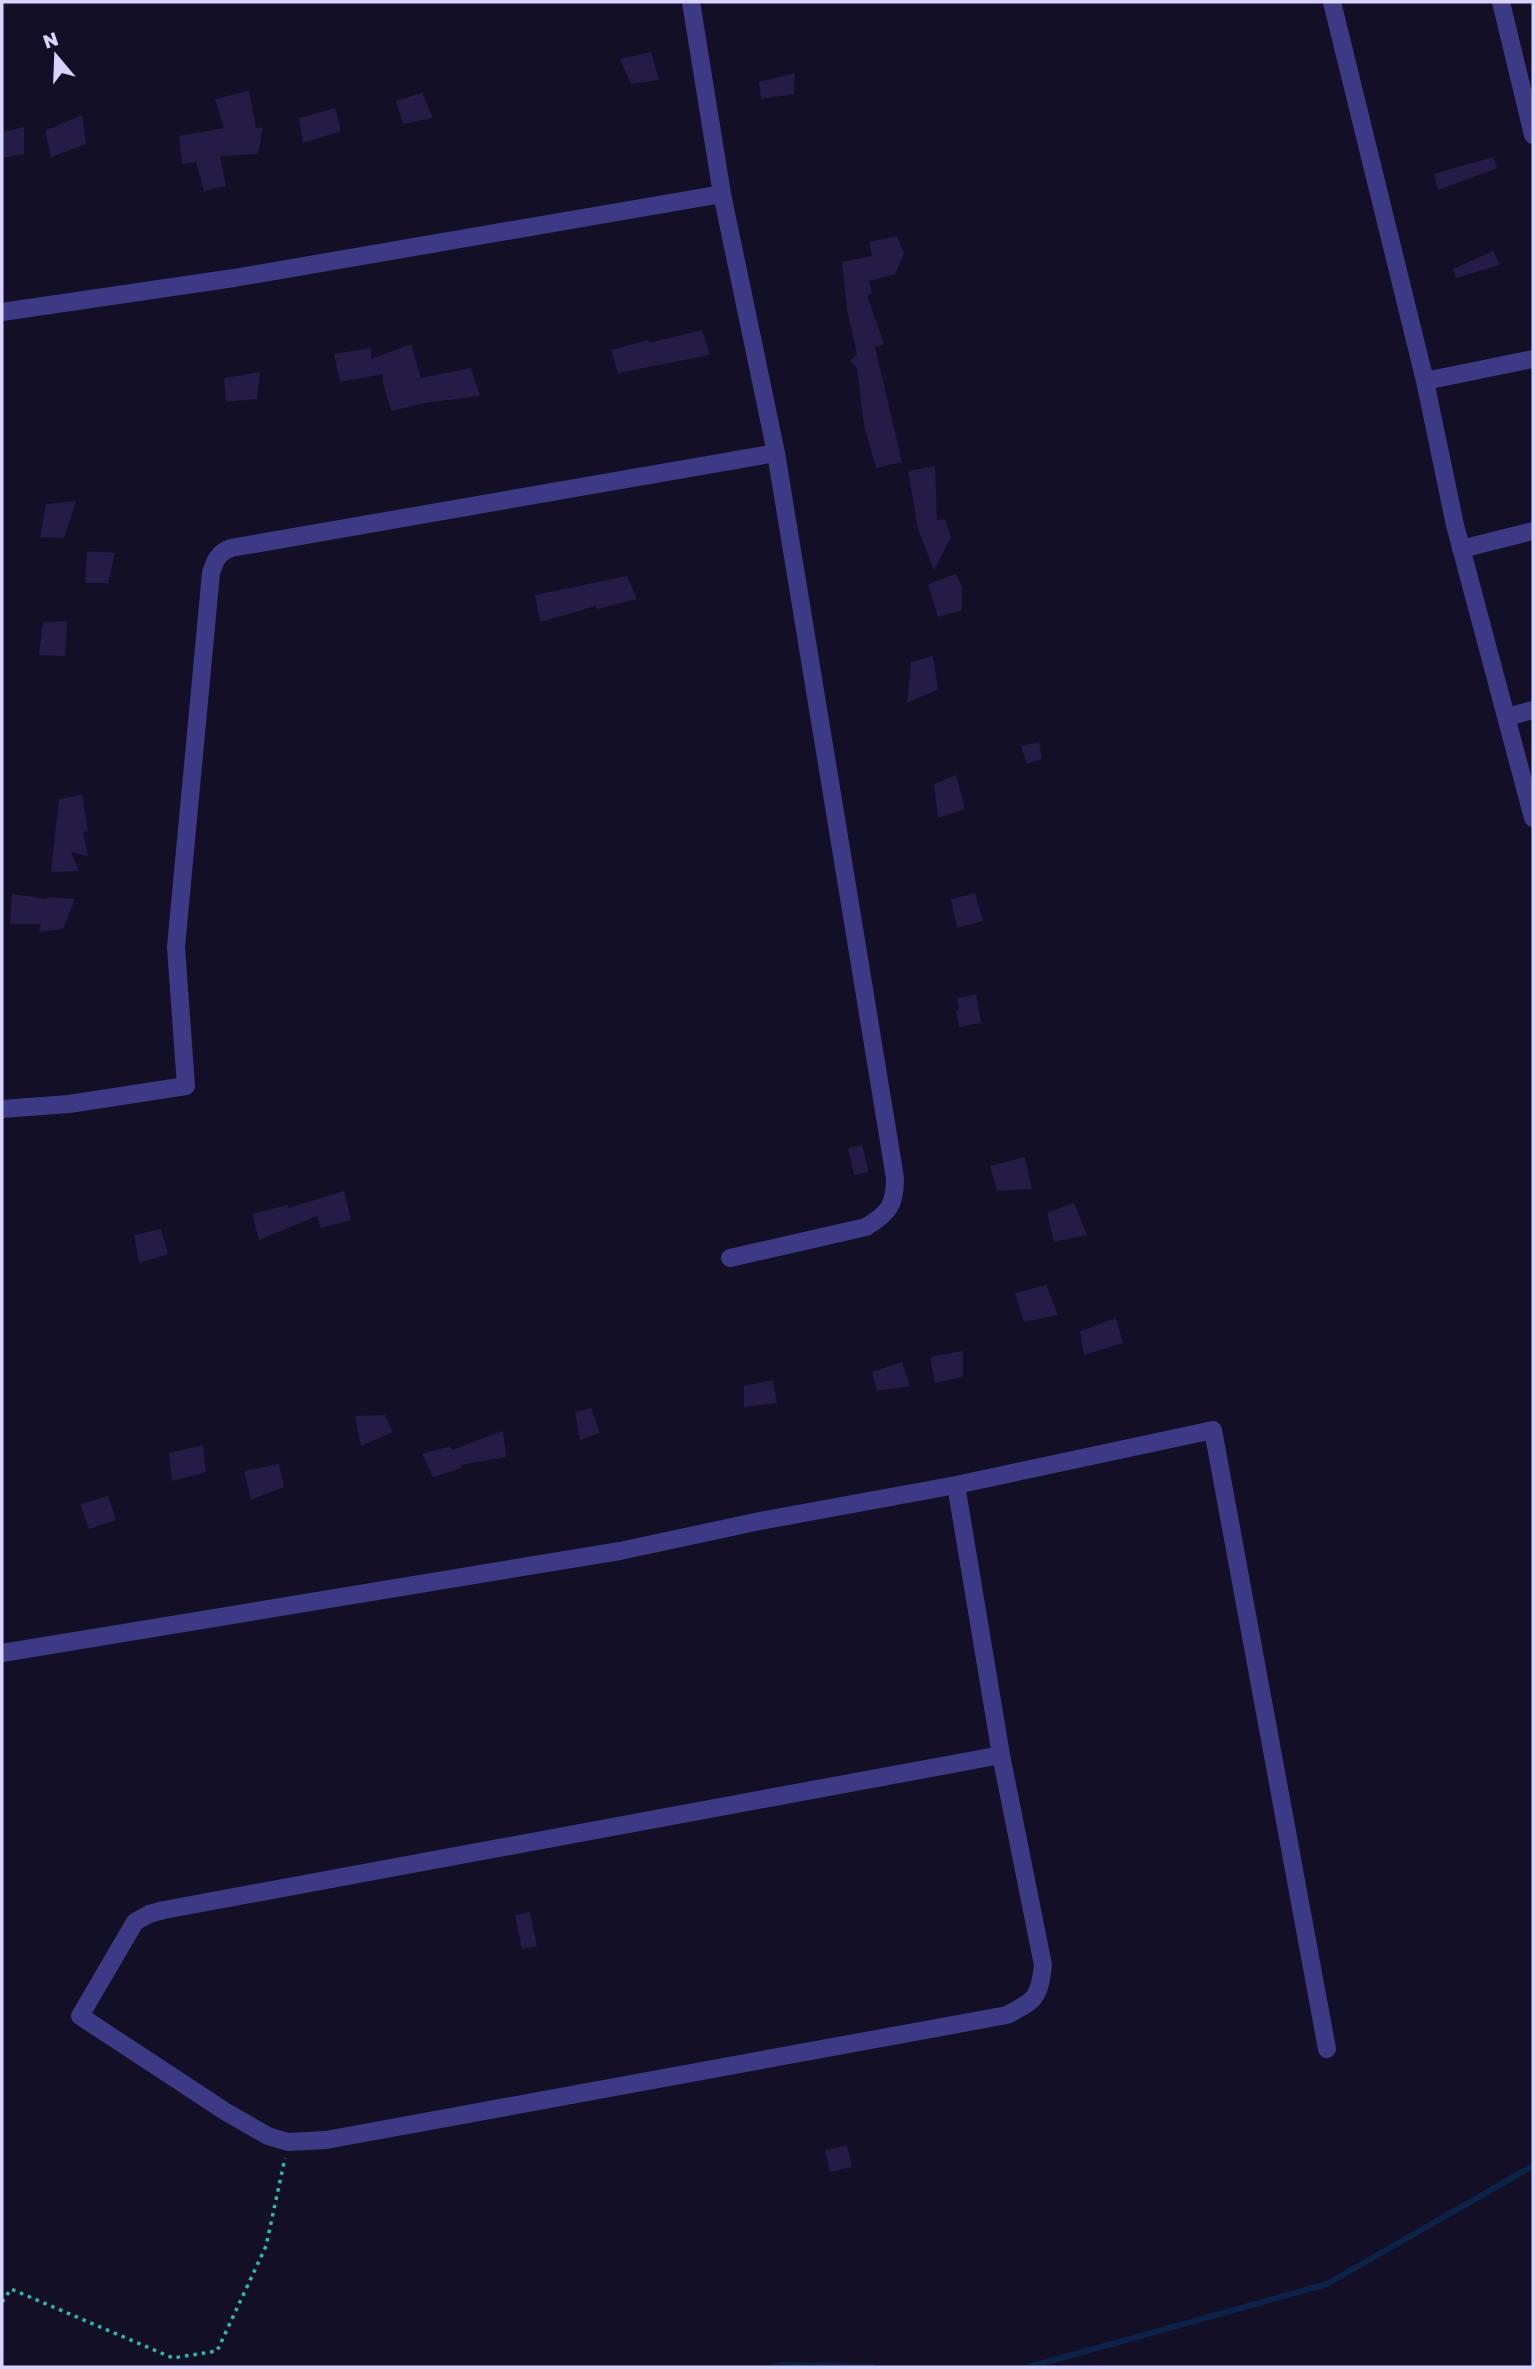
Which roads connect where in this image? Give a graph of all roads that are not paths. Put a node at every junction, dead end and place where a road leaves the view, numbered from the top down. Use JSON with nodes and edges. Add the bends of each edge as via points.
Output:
{"nodes":[{"id":1,"x":691,"y":2,"type":"edge"},
{"id":2,"x":1332,"y":2,"type":"edge"},
{"id":3,"x":1501,"y":2,"type":"edge"},
{"id":4,"x":1533,"y":135,"type":"edge"},
{"id":5,"x":722,"y":194,"type":"junction"},
{"id":6,"x":2,"y":312,"type":"edge"},
{"id":7,"x":1533,"y":359,"type":"edge"},
{"id":8,"x":1425,"y":381,"type":"junction"},
{"id":9,"x":776,"y":453,"type":"junction"},
{"id":10,"x":1533,"y":531,"type":"edge"},
{"id":11,"x":1461,"y":549,"type":"junction"},
{"id":12,"x":1533,"y":710,"type":"edge"},
{"id":13,"x":1507,"y":716,"type":"junction"},
{"id":14,"x":1533,"y":818,"type":"edge"},
{"id":15,"x":2,"y":1109,"type":"edge"},
{"id":16,"x":730,"y":1258,"type":"dead end"},
{"id":17,"x":956,"y":1485,"type":"junction"},
{"id":18,"x":2,"y":1653,"type":"edge"},
{"id":19,"x":1001,"y":1755,"type":"junction"},
{"id":20,"x":1327,"y":2049,"type":"dead end"}],
"edges":[{"from":1,"to":5,"type":"street"},
{"from":2,"to":8,"type":"street"},
{"from":3,"to":4,"type":"street"},
{"from":5,"to":6,"type":"street","via":[[234,278]]},
{"from":5,"to":9,"type":"street"},
{"from":7,"to":8,"type":"street"},
{"from":8,"to":11,"type":"street"},
{"from":9,"to":15,"type":"street","via":[[222,552],[211,573],[176,947],[186,1086]]},
{"from":9,"to":16,"type":"street","via":[[895,1196],[885,1215],[866,1227]]},
{"from":10,"to":11,"type":"street"},
{"from":11,"to":13,"type":"street"},
{"from":12,"to":13,"type":"street"},
{"from":13,"to":14,"type":"street"},
{"from":17,"to":18,"type":"street","via":[[620,1551]]},
{"from":17,"to":19,"type":"street"},
{"from":17,"to":20,"type":"street","via":[[1213,1430]]},
{"from":19,"to":19,"type":"street","via":[[149,1914],[135,1922],[80,2015],[226,2112],[288,2142],[326,2140],[1007,2015],[1029,2004],[1040,1989],[1043,1965]]}]}
